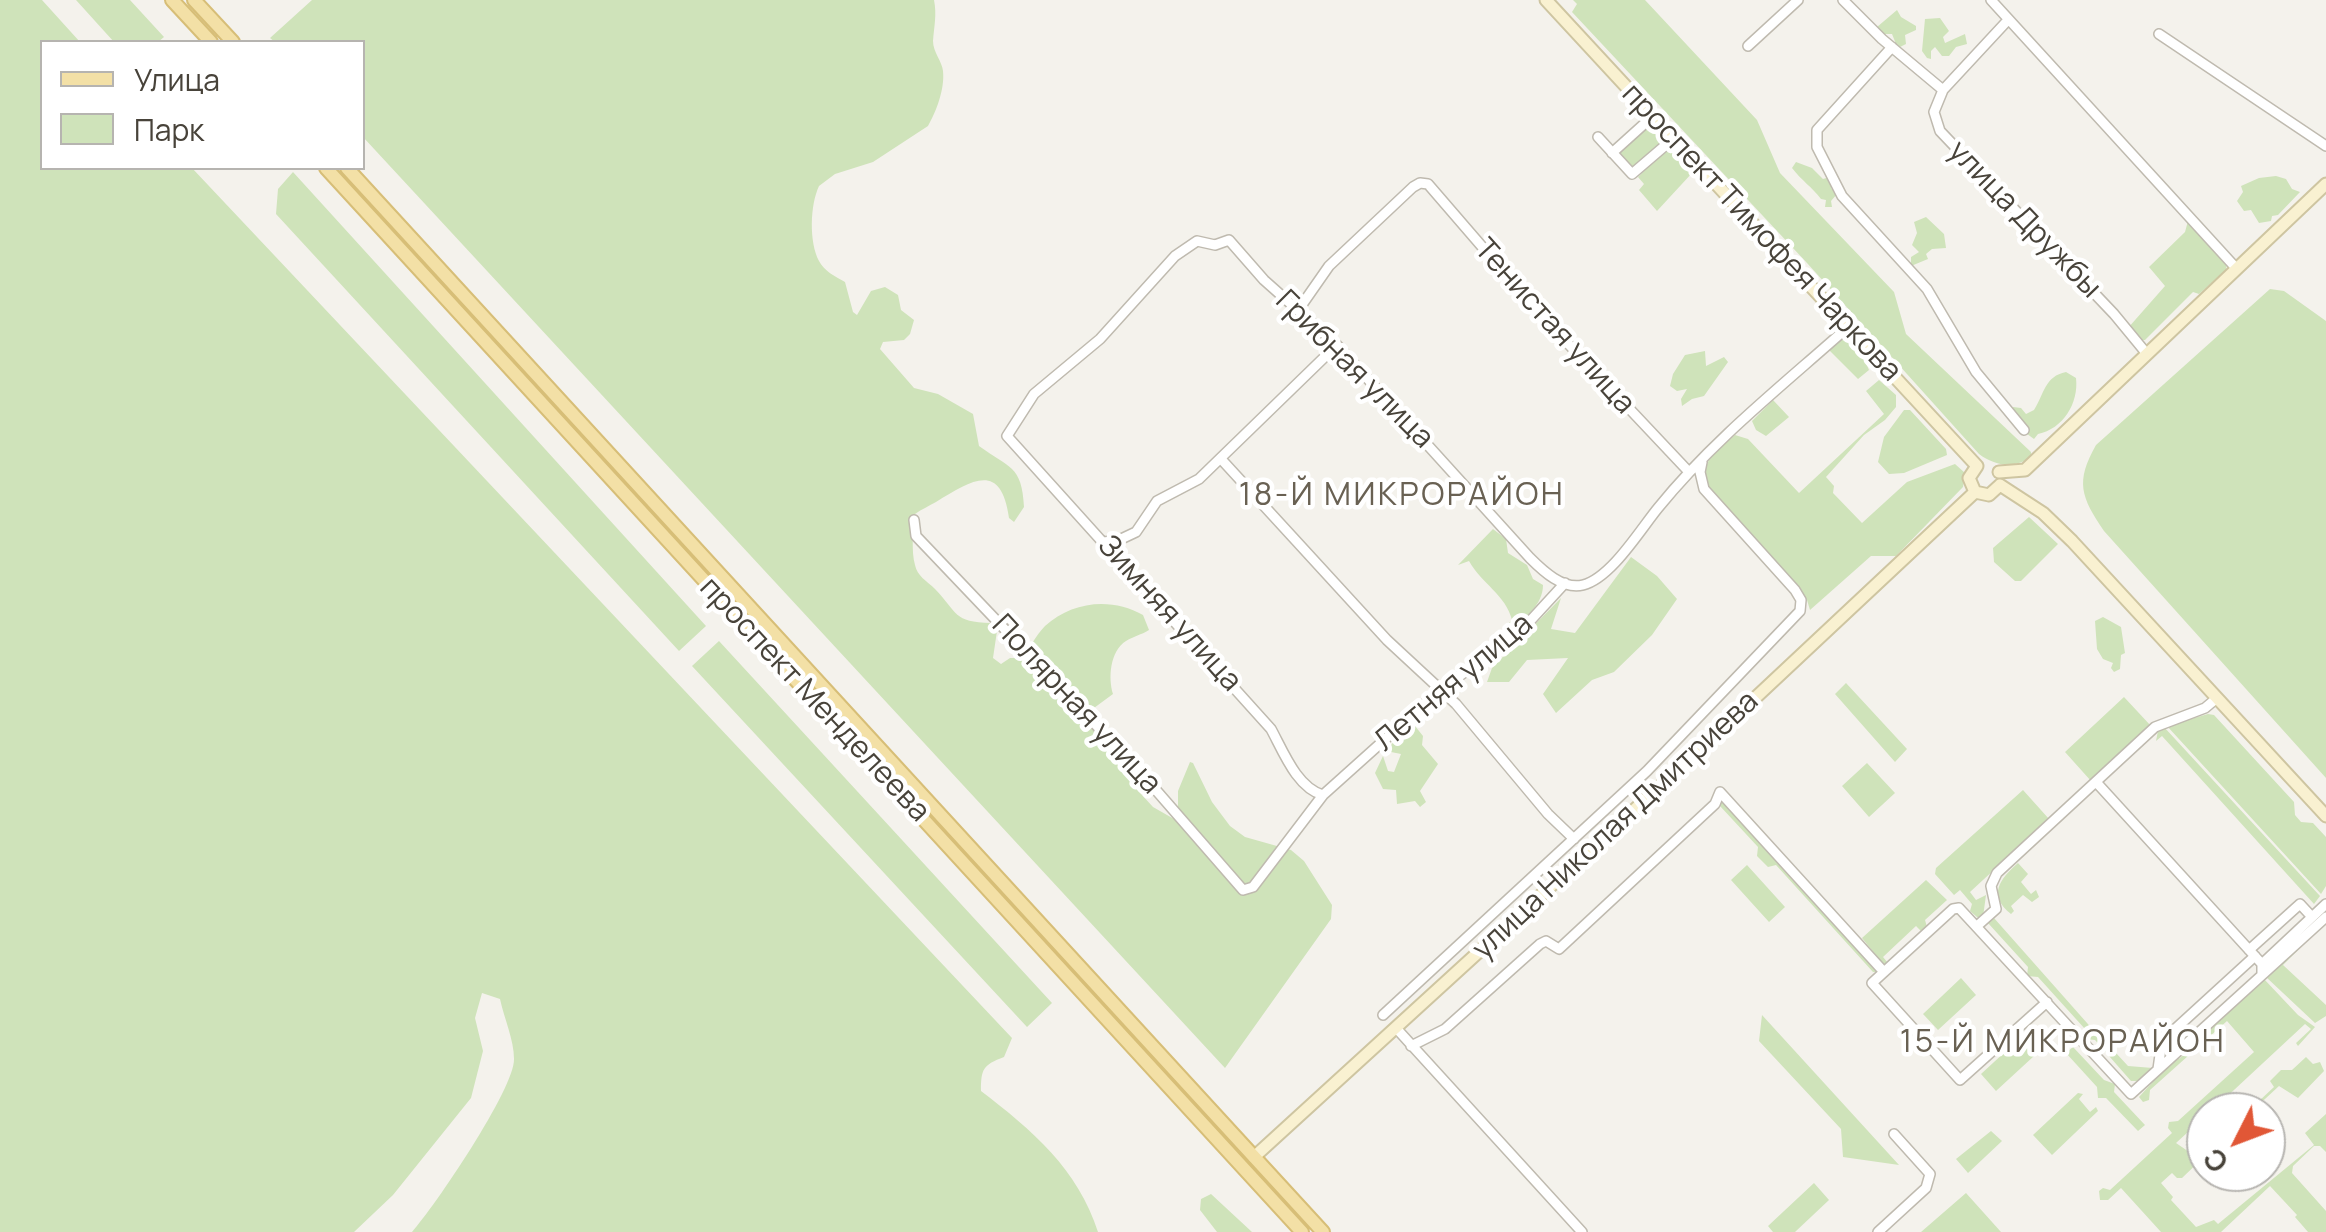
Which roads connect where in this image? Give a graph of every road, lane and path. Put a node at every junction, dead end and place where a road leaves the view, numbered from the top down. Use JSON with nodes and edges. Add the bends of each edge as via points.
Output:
{"nodes":[{"id":1,"x":172,"y":0,"type":"edge"},
{"id":2,"x":194,"y":0,"type":"edge"},
{"id":3,"x":1546,"y":0,"type":"edge"},
{"id":4,"x":1798,"y":0,"type":"edge"},
{"id":5,"x":1843,"y":0,"type":"edge"},
{"id":6,"x":1991,"y":0,"type":"edge"},
{"id":7,"x":2008,"y":20,"type":"junction"},
{"id":8,"x":2158,"y":34,"type":"dead end"},
{"id":9,"x":209,"y":40,"type":"edge"},
{"id":10,"x":231,"y":40,"type":"edge"},
{"id":11,"x":1748,"y":46,"type":"dead end"},
{"id":12,"x":1892,"y":47,"type":"junction"},
{"id":13,"x":1944,"y":90,"type":"junction"},
{"id":14,"x":1653,"y":116,"type":"junction"},
{"id":15,"x":1598,"y":137,"type":"dead end"},
{"id":16,"x":1674,"y":138,"type":"junction"},
{"id":17,"x":2326,"y":146,"type":"edge"},
{"id":18,"x":1612,"y":153,"type":"junction"},
{"id":19,"x":328,"y":170,"type":"edge"},
{"id":20,"x":349,"y":170,"type":"edge"},
{"id":21,"x":2326,"y":184,"type":"edge"},
{"id":22,"x":2236,"y":268,"type":"junction"},
{"id":23,"x":1298,"y":310,"type":"junction"},
{"id":24,"x":1848,"y":327,"type":"junction"},
{"id":25,"x":1337,"y":345,"type":"junction"},
{"id":26,"x":2147,"y":354,"type":"junction"},
{"id":27,"x":2024,"y":430,"type":"dead end"},
{"id":28,"x":1007,"y":436,"type":"joint"},
{"id":29,"x":1221,"y":459,"type":"junction"},
{"id":30,"x":1702,"y":459,"type":"junction"},
{"id":31,"x":1977,"y":466,"type":"junction"},
{"id":32,"x":1690,"y":472,"type":"junction"},
{"id":33,"x":2000,"y":478,"type":"junction"},
{"id":34,"x":1975,"y":492,"type":"junction"},
{"id":35,"x":914,"y":520,"type":"dead end"},
{"id":36,"x":1104,"y":542,"type":"junction"},
{"id":37,"x":1565,"y":583,"type":"junction"},
{"id":38,"x":751,"y":608,"type":"junction"},
{"id":39,"x":740,"y":619,"type":"junction"},
{"id":40,"x":1440,"y":690,"type":"junction"},
{"id":41,"x":2217,"y":698,"type":"junction"},
{"id":42,"x":2096,"y":782,"type":"junction"},
{"id":43,"x":1323,"y":795,"type":"junction"},
{"id":44,"x":2326,"y":816,"type":"edge"},
{"id":45,"x":1574,"y":839,"type":"junction"},
{"id":46,"x":1243,"y":890,"type":"joint"},
{"id":47,"x":2326,"y":904,"type":"edge"},
{"id":48,"x":2312,"y":917,"type":"junction"},
{"id":49,"x":2326,"y":918,"type":"edge"},
{"id":50,"x":1977,"y":926,"type":"junction"},
{"id":51,"x":2259,"y":963,"type":"junction"},
{"id":52,"x":1884,"y":972,"type":"junction"},
{"id":53,"x":2047,"y":1002,"type":"junction"},
{"id":54,"x":1383,"y":1015,"type":"dead end"},
{"id":55,"x":1396,"y":1028,"type":"junction"},
{"id":56,"x":1411,"y":1046,"type":"junction"},
{"id":57,"x":2158,"y":1069,"type":"junction"},
{"id":58,"x":1894,"y":1134,"type":"dead end"},
{"id":59,"x":1254,"y":1157,"type":"junction"},
{"id":60,"x":1302,"y":1232,"type":"edge"},
{"id":61,"x":1323,"y":1232,"type":"edge"},
{"id":62,"x":1582,"y":1232,"type":"edge"},
{"id":63,"x":1878,"y":1232,"type":"edge"}],
"edges":[{"from":1,"to":9,"type":"main road"},
{"from":2,"to":10,"type":"main road"},
{"from":3,"to":14,"type":"main road","name":"проспект Тимофея Чаркова"},
{"from":4,"to":11,"type":"street"},
{"from":5,"to":12,"type":"street"},
{"from":6,"to":7,"type":"street"},
{"from":7,"to":13,"type":"street"},
{"from":7,"to":22,"type":"street"},
{"from":8,"to":17,"type":"street"},
{"from":12,"to":13,"type":"street"},
{"from":12,"to":27,"type":"street","via":[[1815,134],[1817,148],[1857,214],[1927,289],[1976,372]]},
{"from":13,"to":26,"type":"street","name":"улица Дружбы","via":[[1934,112],[1940,131]]},
{"from":14,"to":16,"type":"main road","name":"проспект Тимофея Чаркова"},
{"from":14,"to":18,"type":"street"},
{"from":15,"to":18,"type":"street"},
{"from":16,"to":18,"type":"street","via":[[1632,174]]},
{"from":16,"to":24,"type":"main road","name":"проспект Тимофея Чаркова"},
{"from":19,"to":39,"type":"main road","name":"проспект Менделеева"},
{"from":20,"to":38,"type":"main road","name":"проспект Менделеева"},
{"from":21,"to":22,"type":"main road"},
{"from":22,"to":26,"type":"main road"},
{"from":23,"to":25,"type":"street","name":"Грибная улица"},
{"from":23,"to":28,"type":"street","name":"Грибная улица","via":[[1229,240],[1197,241],[1174,256],[1100,339],[1034,394]]},
{"from":23,"to":32,"type":"street","name":"Тенистая улица","via":[[1329,266],[1420,182],[1428,184]]},
{"from":24,"to":30,"type":"street","name":"Летняя улица"},
{"from":24,"to":31,"type":"main road","name":"проспект Тимофея Чаркова"},
{"from":25,"to":29,"type":"street"},
{"from":25,"to":37,"type":"street","name":"Грибная улица","via":[[1530,558]]},
{"from":26,"to":33,"type":"main road","via":[[2025,470]]},
{"from":28,"to":36,"type":"street","name":"Зимняя улица"},
{"from":29,"to":36,"type":"street","via":[[1156,502],[1130,537]]},
{"from":29,"to":40,"type":"street"},
{"from":30,"to":32,"type":"street","name":"Летняя улица"},
{"from":30,"to":45,"type":"street","via":[[1704,489],[1802,606]]},
{"from":31,"to":33,"type":"main road","via":[[1989,464]]},
{"from":31,"to":34,"type":"main road","via":[[1969,478]]},
{"from":32,"to":37,"type":"street","name":"Летняя улица","via":[[1609,568],[1587,584]]},
{"from":33,"to":34,"type":"main road","via":[[1990,495]]},
{"from":33,"to":41,"type":"main road","via":[[2054,523]]},
{"from":34,"to":55,"type":"main road","name":"улица Николая Дмитриева"},
{"from":35,"to":46,"type":"street","name":"Полярная улица","via":[[916,536]]},
{"from":36,"to":43,"type":"street","name":"Зимняя улица","via":[[1271,728],[1294,770]]},
{"from":37,"to":40,"type":"street","name":"Летняя улица","via":[[1519,633]]},
{"from":38,"to":39,"type":"main road"},
{"from":38,"to":59,"type":"main road","name":"проспект Менделеева"},
{"from":39,"to":60,"type":"main road","name":"проспект Менделеева"},
{"from":40,"to":43,"type":"street","name":"Летняя улица"},
{"from":40,"to":45,"type":"street"},
{"from":41,"to":42,"type":"street","via":[[2161,722]]},
{"from":41,"to":44,"type":"main road"},
{"from":42,"to":50,"type":"street","via":[[1997,873],[1991,886],[1996,909]]},
{"from":42,"to":51,"type":"street"},
{"from":43,"to":46,"type":"street","name":"Летняя улица","via":[[1253,887]]},
{"from":45,"to":54,"type":"street"},
{"from":47,"to":48,"type":"street"},
{"from":48,"to":51,"type":"street"},
{"from":48,"to":51,"type":"street","via":[[2300,904]]},
{"from":49,"to":51,"type":"street"},
{"from":50,"to":52,"type":"street","via":[[1953,908]]},
{"from":50,"to":53,"type":"street"},
{"from":51,"to":57,"type":"street"},
{"from":51,"to":57,"type":"street","via":[[2162,1042]]},
{"from":52,"to":53,"type":"street","via":[[1872,983],[1960,1080]]},
{"from":52,"to":56,"type":"street","via":[[1720,792],[1559,949],[1540,944],[1445,1029]]},
{"from":53,"to":57,"type":"street","via":[[2131,1094]]},
{"from":55,"to":56,"type":"street"},
{"from":55,"to":59,"type":"main road","name":"улица Николая Дмитриева"},
{"from":56,"to":62,"type":"street"},
{"from":58,"to":63,"type":"street","via":[[1930,1174],[1926,1188]]},
{"from":59,"to":61,"type":"main road","name":"проспект Менделеева"}]}
